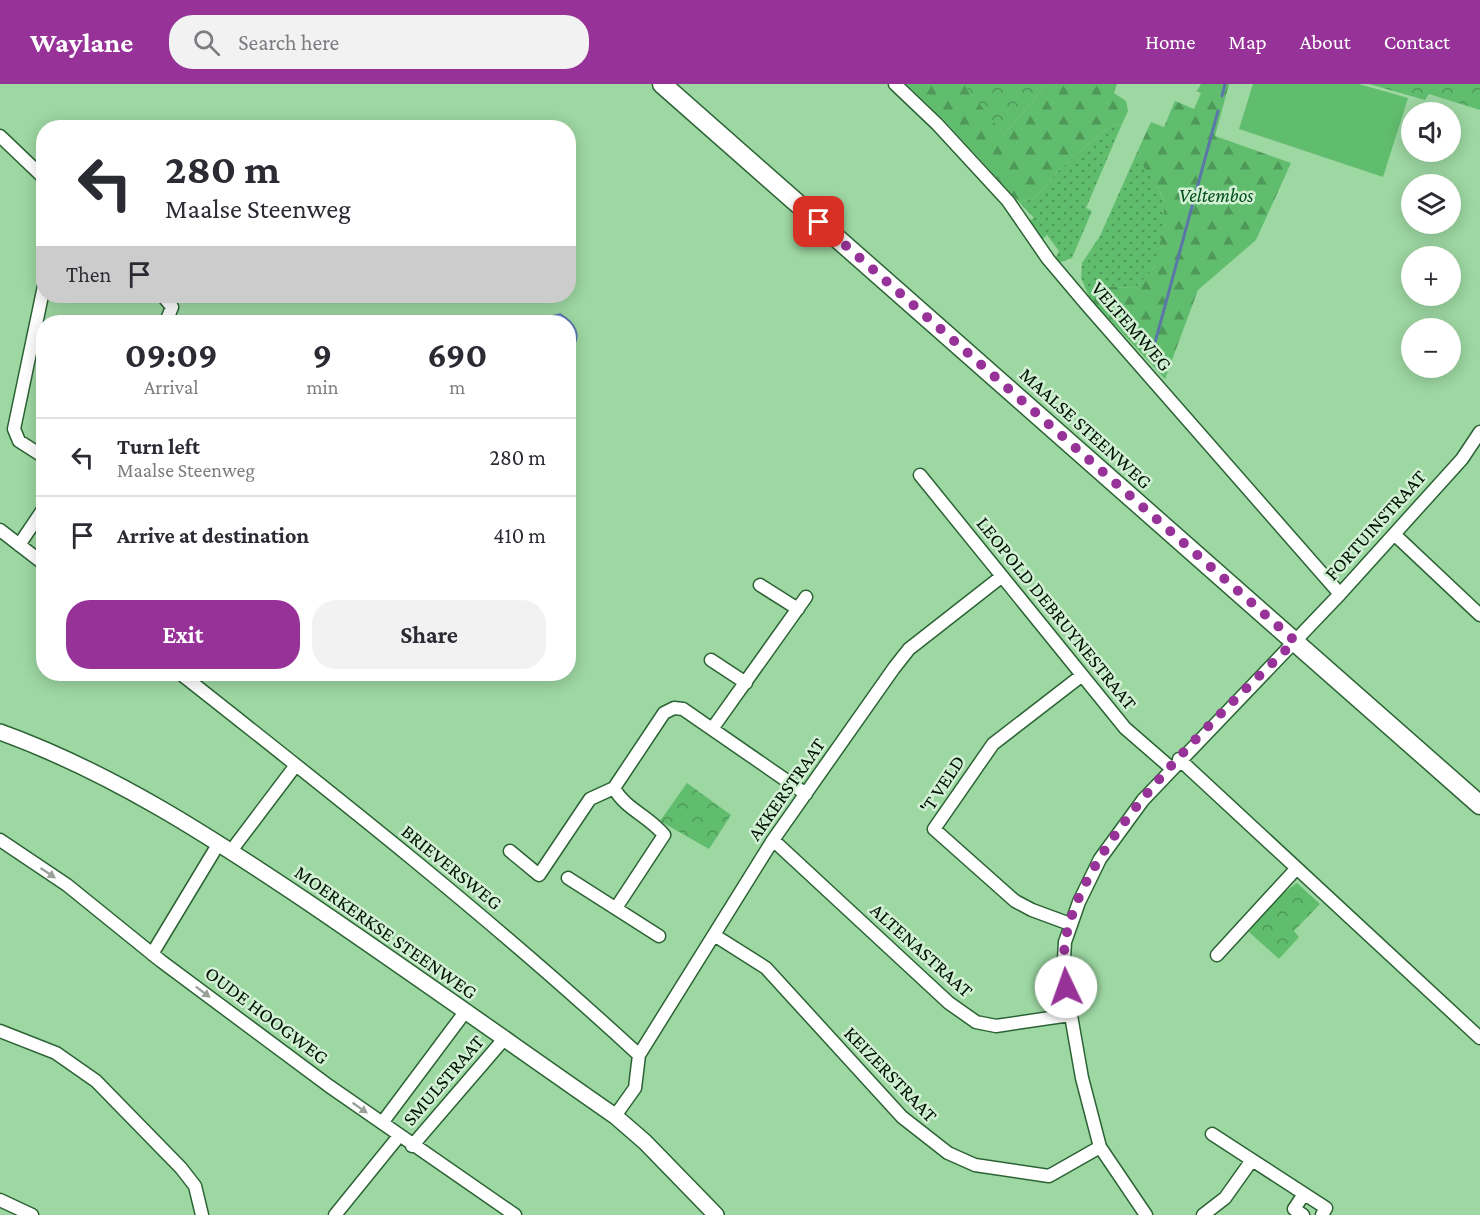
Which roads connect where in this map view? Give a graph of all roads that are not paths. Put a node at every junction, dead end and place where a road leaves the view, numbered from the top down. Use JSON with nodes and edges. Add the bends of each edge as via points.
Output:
{"nodes":[{"id":1,"x":662,"y":84,"type":"edge"},
{"id":2,"x":895,"y":84,"type":"edge"},
{"id":3,"x":0,"y":136,"type":"edge"},
{"id":4,"x":36,"y":170,"type":"edge"},
{"id":5,"x":36,"y":324,"type":"edge"},
{"id":6,"x":1480,"y":432,"type":"edge"},
{"id":7,"x":36,"y":452,"type":"edge"},
{"id":8,"x":920,"y":475,"type":"dead end"},
{"id":9,"x":36,"y":520,"type":"edge"},
{"id":10,"x":0,"y":530,"type":"edge"},
{"id":11,"x":1394,"y":534,"type":"junction"},
{"id":12,"x":19,"y":545,"type":"junction"},
{"id":13,"x":36,"y":558,"type":"edge"},
{"id":14,"x":1001,"y":577,"type":"junction"},
{"id":15,"x":760,"y":585,"type":"dead end"},
{"id":16,"x":1340,"y":594,"type":"junction"},
{"id":17,"x":806,"y":597,"type":"dead end"},
{"id":18,"x":798,"y":609,"type":"junction"},
{"id":19,"x":1480,"y":615,"type":"edge"},
{"id":20,"x":1295,"y":641,"type":"junction"},
{"id":21,"x":711,"y":660,"type":"dead end"},
{"id":22,"x":1081,"y":676,"type":"junction"},
{"id":23,"x":191,"y":681,"type":"edge"},
{"id":24,"x":746,"y":684,"type":"junction"},
{"id":25,"x":712,"y":729,"type":"junction"},
{"id":26,"x":0,"y":732,"type":"edge"},
{"id":27,"x":1175,"y":763,"type":"junction"},
{"id":28,"x":296,"y":765,"type":"junction"},
{"id":29,"x":614,"y":788,"type":"junction"},
{"id":30,"x":806,"y":794,"type":"junction"},
{"id":31,"x":1480,"y":805,"type":"edge"},
{"id":32,"x":0,"y":840,"type":"edge"},
{"id":33,"x":773,"y":840,"type":"junction"},
{"id":34,"x":225,"y":847,"type":"junction"},
{"id":35,"x":510,"y":851,"type":"dead end"},
{"id":36,"x":1296,"y":869,"type":"junction"},
{"id":37,"x":568,"y":879,"type":"dead end"},
{"id":38,"x":616,"y":908,"type":"junction"},
{"id":39,"x":1070,"y":924,"type":"junction"},
{"id":40,"x":714,"y":935,"type":"junction"},
{"id":41,"x":659,"y":936,"type":"dead end"},
{"id":42,"x":152,"y":954,"type":"junction"},
{"id":43,"x":1216,"y":955,"type":"dead end"},
{"id":44,"x":465,"y":1012,"type":"junction"},
{"id":45,"x":1070,"y":1015,"type":"junction"},
{"id":46,"x":0,"y":1031,"type":"edge"},
{"id":47,"x":1480,"y":1038,"type":"edge"},
{"id":48,"x":504,"y":1039,"type":"junction"},
{"id":49,"x":639,"y":1055,"type":"junction"},
{"id":50,"x":615,"y":1116,"type":"junction"},
{"id":51,"x":382,"y":1123,"type":"junction"},
{"id":52,"x":1212,"y":1134,"type":"dead end"},
{"id":53,"x":399,"y":1136,"type":"junction"},
{"id":54,"x":412,"y":1146,"type":"junction"},
{"id":55,"x":1100,"y":1147,"type":"junction"},
{"id":56,"x":1252,"y":1160,"type":"junction"},
{"id":57,"x":1304,"y":1194,"type":"junction"},
{"id":58,"x":0,"y":1200,"type":"edge"},
{"id":59,"x":32,"y":1215,"type":"edge"},
{"id":60,"x":202,"y":1215,"type":"edge"},
{"id":61,"x":336,"y":1215,"type":"edge"},
{"id":62,"x":515,"y":1215,"type":"edge"},
{"id":63,"x":716,"y":1215,"type":"edge"},
{"id":64,"x":1146,"y":1215,"type":"edge"},
{"id":65,"x":1203,"y":1215,"type":"edge"},
{"id":66,"x":1303,"y":1215,"type":"edge"},
{"id":67,"x":1322,"y":1215,"type":"edge"}],
"edges":[{"from":1,"to":20,"type":"main road","name":"MAALSE STEENWEG"},
{"from":2,"to":16,"type":"street","name":"VELTEMWEG","via":[[938,124],[1008,201],[1079,297]]},
{"from":3,"to":4,"type":"street"},
{"from":5,"to":7,"type":"street","via":[[14,429],[19,441]]},
{"from":6,"to":11,"type":"street","name":"FORTUINSTRAAT","via":[[1462,459]]},
{"from":8,"to":14,"type":"street","name":"LEOPOLD DEBRUYNESTRAAT"},
{"from":9,"to":12,"type":"street"},
{"from":10,"to":12,"type":"street"},
{"from":11,"to":16,"type":"street","name":"FORTUINSTRAAT"},
{"from":11,"to":19,"type":"street"},
{"from":12,"to":13,"type":"street"},
{"from":14,"to":22,"type":"street","name":"LEOPOLD DEBRUYNESTRAAT"},
{"from":14,"to":30,"type":"street","name":"AKKERSTRAAT","via":[[909,649]]},
{"from":15,"to":18,"type":"street"},
{"from":16,"to":20,"type":"street","name":"FORTUINSTRAAT"},
{"from":17,"to":18,"type":"street"},
{"from":18,"to":24,"type":"street"},
{"from":20,"to":27,"type":"street","name":"FORTUINSTRAAT"},
{"from":20,"to":31,"type":"main road","name":"MAALSE STEENWEG"},
{"from":21,"to":24,"type":"street"},
{"from":22,"to":27,"type":"street","name":"LEOPOLD DEBRUYNESTRAAT","via":[[1125,728]]},
{"from":22,"to":39,"type":"street","name":"'T VELD","via":[[993,744],[934,829],[1015,901]]},
{"from":23,"to":28,"type":"street","name":"BRIEVERSWEG"},
{"from":24,"to":25,"type":"street"},
{"from":25,"to":29,"type":"street","via":[[683,710],[674,708],[664,713]]},
{"from":25,"to":30,"type":"street"},
{"from":26,"to":34,"type":"street","name":"MOERKERKSE STEENWEG","via":[[81,765]]},
{"from":27,"to":36,"type":"street","name":"LEOPOLD DEBRUYNESTRAAT"},
{"from":27,"to":39,"type":"street","name":"FORTUINSTRAAT","via":[[1106,849]]},
{"from":28,"to":34,"type":"street"},
{"from":28,"to":49,"type":"street","name":"BRIEVERSWEG","via":[[564,985]]},
{"from":29,"to":35,"type":"street","via":[[590,799],[539,875]]},
{"from":29,"to":38,"type":"street","via":[[621,800],[664,835]]},
{"from":30,"to":33,"type":"street","name":"AKKERSTRAAT"},
{"from":32,"to":42,"type":"street","name":"OUDE HOOGWEG","one_way":true,"via":[[67,885]]},
{"from":33,"to":40,"type":"street","name":"AKKERSTRAAT"},
{"from":33,"to":45,"type":"street","name":"ALTENASTRAAT","via":[[949,1003],[976,1022],[996,1026]]},
{"from":34,"to":42,"type":"street"},
{"from":34,"to":44,"type":"street","name":"MOERKERKSE STEENWEG"},
{"from":36,"to":43,"type":"street"},
{"from":36,"to":47,"type":"street","name":"LEOPOLD DEBRUYNESTRAAT"},
{"from":37,"to":38,"type":"street"},
{"from":38,"to":41,"type":"street"},
{"from":39,"to":45,"type":"street","name":"FORTUINSTRAAT","via":[[1064,959]]},
{"from":40,"to":49,"type":"street","name":"AKKERSTRAAT"},
{"from":40,"to":55,"type":"street","name":"KEIZERSTRAAT","via":[[766,968],[902,1117],[948,1153],[975,1165],[1049,1176]]},
{"from":42,"to":51,"type":"street","name":"OUDE HOOGWEG","one_way":true},
{"from":44,"to":48,"type":"street","name":"MOERKERKSE STEENWEG"},
{"from":44,"to":51,"type":"street"},
{"from":45,"to":55,"type":"street","name":"FORTUINSTRAAT"},
{"from":46,"to":60,"type":"street","via":[[56,1053],[96,1081],[181,1168],[195,1186]]},
{"from":48,"to":50,"type":"street","name":"MOERKERKSE STEENWEG"},
{"from":48,"to":54,"type":"street","name":"SMULSTRAAT"},
{"from":49,"to":50,"type":"street","via":[[635,1088]]},
{"from":50,"to":63,"type":"street","name":"MOERKERKSE STEENWEG"},
{"from":51,"to":53,"type":"street","name":"OUDE HOOGWEG"},
{"from":52,"to":56,"type":"street"},
{"from":53,"to":54,"type":"street","name":"OUDE HOOGWEG"},
{"from":53,"to":61,"type":"street"},
{"from":54,"to":62,"type":"street","name":"OUDE HOOGWEG"},
{"from":55,"to":64,"type":"street","name":"FORTUINSTRAAT"},
{"from":56,"to":57,"type":"street"},
{"from":56,"to":65,"type":"street","via":[[1225,1198]]},
{"from":57,"to":66,"type":"street","via":[[1294,1209]]},
{"from":57,"to":67,"type":"street","via":[[1326,1208]]},
{"from":58,"to":59,"type":"street"}]}
